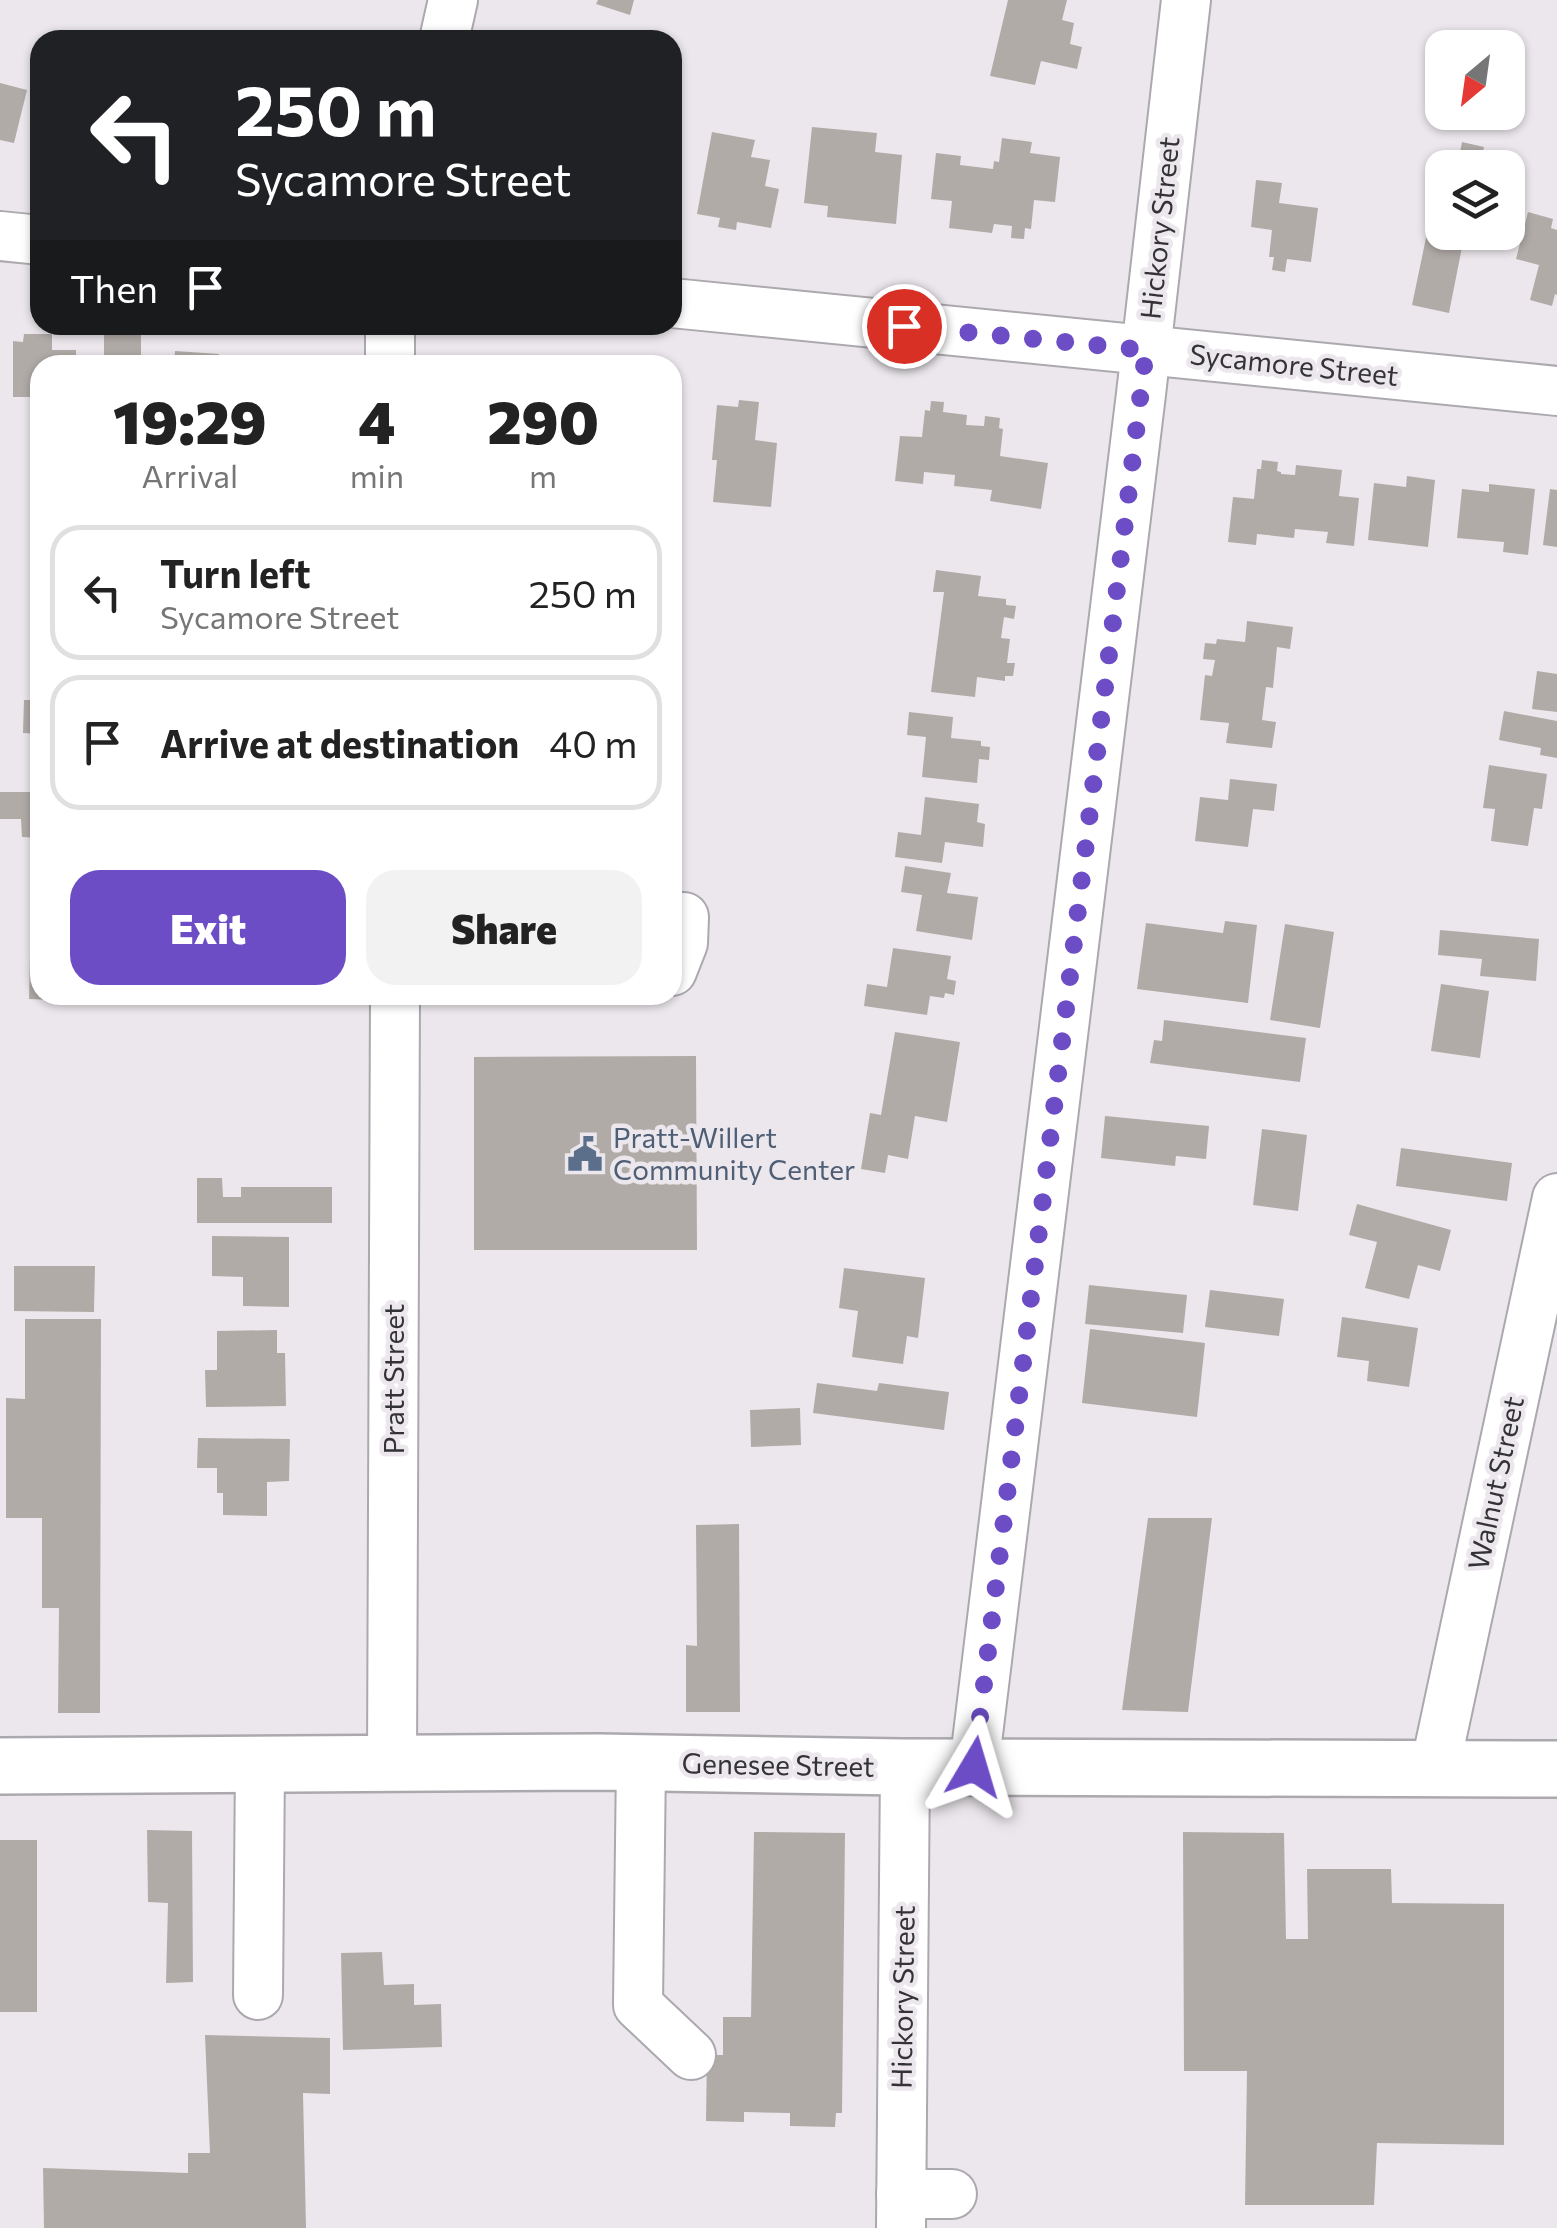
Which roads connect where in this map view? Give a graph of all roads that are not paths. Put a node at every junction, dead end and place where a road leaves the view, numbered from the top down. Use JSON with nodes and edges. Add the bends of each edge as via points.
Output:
{"nodes":[{"id":1,"x":453,"y":0,"type":"edge"},
{"id":2,"x":1186,"y":0,"type":"edge"},
{"id":3,"x":446,"y":30,"type":"edge"},
{"id":4,"x":0,"y":236,"type":"edge"},
{"id":5,"x":30,"y":239,"type":"edge"},
{"id":6,"x":682,"y":304,"type":"edge"},
{"id":7,"x":1146,"y":350,"type":"junction"},
{"id":8,"x":1557,"y":391,"type":"edge"},
{"id":9,"x":682,"y":917,"type":"edge"},
{"id":10,"x":682,"y":946,"type":"edge"},
{"id":11,"x":395,"y":1005,"type":"edge"},
{"id":12,"x":1557,"y":1198,"type":"edge"},
{"id":13,"x":641,"y":1762,"type":"junction"},
{"id":14,"x":392,"y":1763,"type":"junction"},
{"id":15,"x":260,"y":1764,"type":"junction"},
{"id":16,"x":0,"y":1766,"type":"edge"},
{"id":17,"x":905,"y":1766,"type":"junction"},
{"id":18,"x":974,"y":1767,"type":"junction"},
{"id":19,"x":1434,"y":1768,"type":"junction"},
{"id":20,"x":1557,"y":1768,"type":"edge"},
{"id":21,"x":258,"y":1995,"type":"dead end"},
{"id":22,"x":690,"y":2055,"type":"dead end"},
{"id":23,"x":952,"y":2194,"type":"dead end"},
{"id":24,"x":901,"y":2211,"type":"edge"}],
"edges":[{"from":1,"to":3,"type":"street"},
{"from":2,"to":7,"type":"street","name":"Hickory Street"},
{"from":4,"to":5,"type":"street"},
{"from":6,"to":7,"type":"street","name":"Sycamore Street"},
{"from":7,"to":8,"type":"street","name":"Sycamore Street"},
{"from":7,"to":18,"type":"street","name":"Hickory Street"},
{"from":9,"to":10,"type":"street"},
{"from":11,"to":14,"type":"street","name":"Pratt Street"},
{"from":12,"to":19,"type":"street","name":"Walnut Street"},
{"from":13,"to":14,"type":"main road","name":"Genesee Street"},
{"from":13,"to":17,"type":"main road","name":"Genesee Street"},
{"from":13,"to":22,"type":"street","via":[[638,2005]]},
{"from":14,"to":15,"type":"main road","name":"Genesee Street"},
{"from":15,"to":16,"type":"main road","name":"Genesee Street"},
{"from":15,"to":21,"type":"street"},
{"from":17,"to":18,"type":"main road","name":"Genesee Street"},
{"from":17,"to":24,"type":"street","name":"Hickory Street"},
{"from":18,"to":19,"type":"main road","name":"Genesee Street"},
{"from":19,"to":20,"type":"main road","name":"Genesee Street"},
{"from":23,"to":24,"type":"street"}]}
